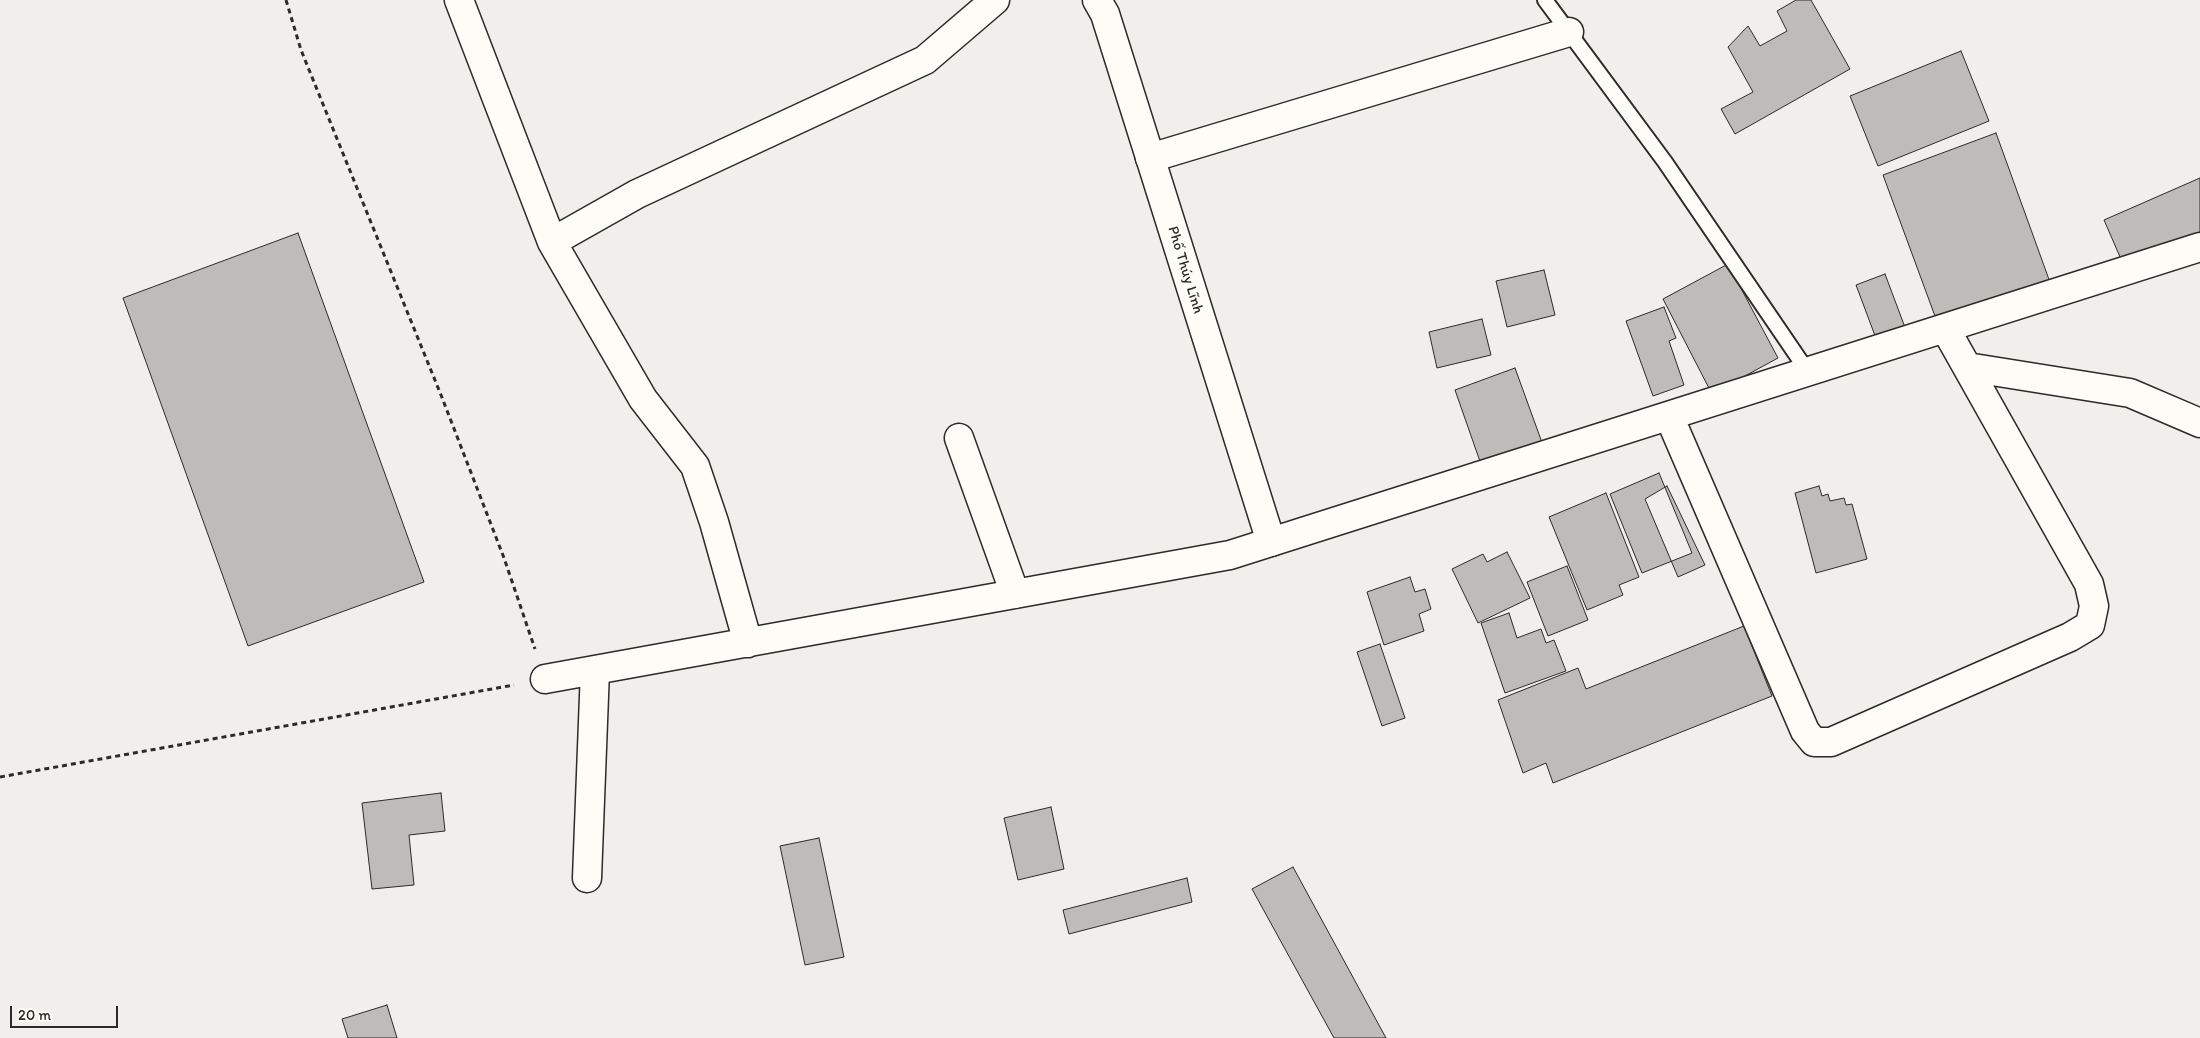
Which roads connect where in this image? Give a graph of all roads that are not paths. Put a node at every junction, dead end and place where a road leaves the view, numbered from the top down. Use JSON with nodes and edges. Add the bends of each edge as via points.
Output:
{"nodes":[{"id":1,"x":459,"y":0,"type":"edge"},
{"id":2,"x":995,"y":0,"type":"edge"},
{"id":3,"x":1098,"y":0,"type":"edge"},
{"id":4,"x":1545,"y":0,"type":"edge"},
{"id":5,"x":1569,"y":32,"type":"junction"},
{"id":6,"x":1150,"y":158,"type":"junction"},
{"id":7,"x":552,"y":242,"type":"junction"},
{"id":8,"x":2200,"y":247,"type":"edge"},
{"id":9,"x":1945,"y":328,"type":"junction"},
{"id":10,"x":1967,"y":367,"type":"junction"},
{"id":11,"x":1808,"y":372,"type":"junction"},
{"id":12,"x":1669,"y":416,"type":"junction"},
{"id":13,"x":2200,"y":423,"type":"edge"},
{"id":14,"x":959,"y":438,"type":"dead end"},
{"id":15,"x":1271,"y":542,"type":"junction"},
{"id":16,"x":1015,"y":594,"type":"junction"},
{"id":17,"x":748,"y":643,"type":"junction"},
{"id":18,"x":595,"y":670,"type":"junction"},
{"id":19,"x":545,"y":679,"type":"road end"},
{"id":20,"x":587,"y":878,"type":"dead end"}],
"edges":[{"from":1,"to":7,"type":"street"},
{"from":2,"to":7,"type":"street","via":[[925,60],[637,194]]},
{"from":3,"to":6,"type":"street","name":"Phố Thúy Lĩnh"},
{"from":4,"to":5,"type":"lane"},
{"from":5,"to":6,"type":"street"},
{"from":5,"to":11,"type":"lane","via":[[1665,162]]},
{"from":6,"to":15,"type":"street","name":"Phố Thúy Lĩnh"},
{"from":7,"to":17,"type":"street","via":[[643,400],[695,466]]},
{"from":8,"to":9,"type":"street"},
{"from":9,"to":10,"type":"street"},
{"from":9,"to":11,"type":"street"},
{"from":10,"to":12,"type":"street","via":[[2089,584],[2094,606],[2090,625],[2070,637],[1831,742],[1814,742],[1805,731]]},
{"from":10,"to":13,"type":"street","via":[[2130,393]]},
{"from":11,"to":12,"type":"street"},
{"from":12,"to":15,"type":"street"},
{"from":14,"to":16,"type":"street"},
{"from":15,"to":16,"type":"street","via":[[1230,555]]},
{"from":16,"to":17,"type":"street"},
{"from":17,"to":18,"type":"street"},
{"from":18,"to":19,"type":"street"},
{"from":18,"to":20,"type":"street"}]}
